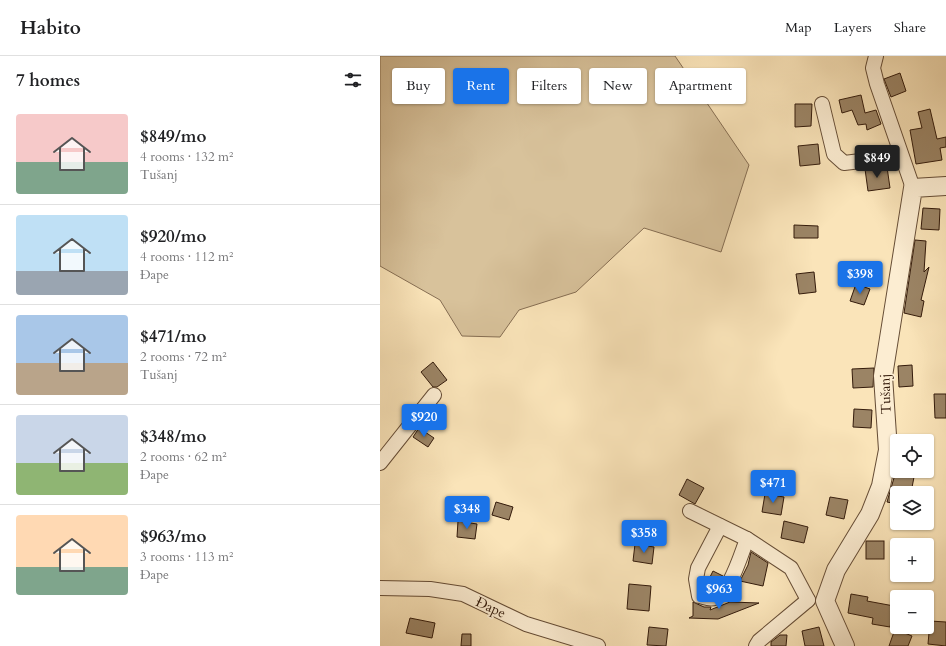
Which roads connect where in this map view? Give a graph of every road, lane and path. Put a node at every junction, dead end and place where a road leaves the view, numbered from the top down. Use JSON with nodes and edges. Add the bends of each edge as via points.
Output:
{"nodes":[{"id":1,"x":876,"y":56,"type":"edge"},
{"id":2,"x":822,"y":104,"type":"dead end"},
{"id":3,"x":900,"y":153,"type":"junction"},
{"id":4,"x":946,"y":186,"type":"edge"},
{"id":5,"x":912,"y":188,"type":"junction"},
{"id":6,"x":434,"y":395,"type":"dead end"},
{"id":7,"x":380,"y":463,"type":"edge"},
{"id":8,"x":690,"y":511,"type":"dead end"},
{"id":9,"x":720,"y":526,"type":"junction"},
{"id":10,"x":747,"y":539,"type":"junction"},
{"id":11,"x":380,"y":588,"type":"edge"},
{"id":12,"x":816,"y":600,"type":"junction"},
{"id":13,"x":598,"y":646,"type":"edge"},
{"id":14,"x":756,"y":646,"type":"edge"},
{"id":15,"x":845,"y":646,"type":"edge"}],
"edges":[{"from":1,"to":3,"type":"street","name":"Tušanj","via":[[873,68]]},
{"from":2,"to":3,"type":"street","via":[[834,154],[844,163]]},
{"from":3,"to":5,"type":"street","name":"Tušanj"},
{"from":4,"to":5,"type":"street"},
{"from":5,"to":12,"type":"street","name":"Tušanj","via":[[883,376],[888,450],[881,486],[870,514]]},
{"from":6,"to":7,"type":"street"},
{"from":8,"to":9,"type":"street"},
{"from":9,"to":10,"type":"street"},
{"from":9,"to":10,"type":"street","via":[[698,568],[696,579],[699,596],[713,599],[722,595],[728,587]]},
{"from":10,"to":12,"type":"street","via":[[791,568]]},
{"from":11,"to":13,"type":"street","name":"Đape","via":[[430,589],[463,594],[526,624]]},
{"from":12,"to":14,"type":"street","via":[[759,641]]},
{"from":12,"to":15,"type":"street"}]}
